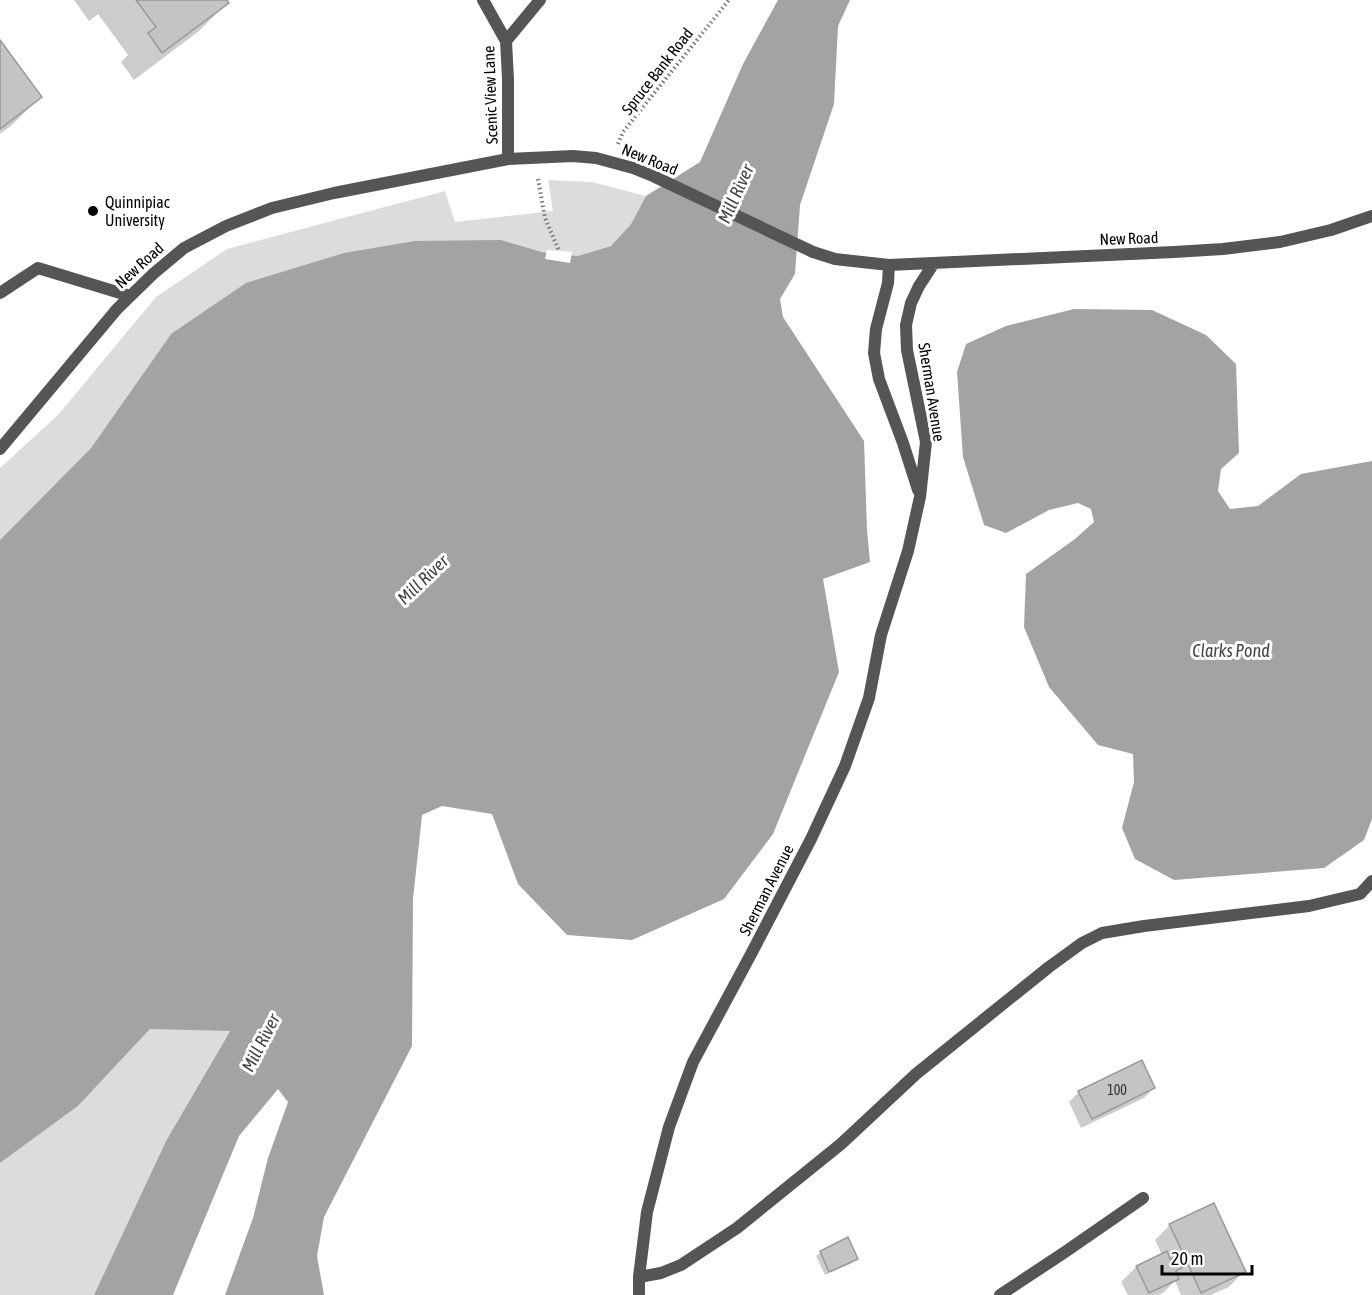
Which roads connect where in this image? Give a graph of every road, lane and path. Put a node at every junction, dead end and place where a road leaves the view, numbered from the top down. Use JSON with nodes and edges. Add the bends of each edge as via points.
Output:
{"nodes":[{"id":1,"x":483,"y":0,"type":"edge"},
{"id":2,"x":540,"y":0,"type":"edge"},
{"id":3,"x":729,"y":0,"type":"edge"},
{"id":4,"x":506,"y":41,"type":"junction"},
{"id":5,"x":534,"y":157,"type":"junction"},
{"id":6,"x":508,"y":159,"type":"junction"},
{"id":7,"x":611,"y":161,"type":"junction"},
{"id":8,"x":1372,"y":216,"type":"edge"},
{"id":9,"x":559,"y":251,"type":"dead end"},
{"id":10,"x":934,"y":263,"type":"junction"},
{"id":11,"x":889,"y":265,"type":"junction"},
{"id":12,"x":0,"y":293,"type":"edge"},
{"id":13,"x":130,"y":296,"type":"junction"},
{"id":14,"x":0,"y":449,"type":"edge"},
{"id":15,"x":920,"y":497,"type":"junction"},
{"id":16,"x":1372,"y":881,"type":"edge"},
{"id":17,"x":1143,"y":1198,"type":"dead end"},
{"id":18,"x":639,"y":1277,"type":"junction"},
{"id":19,"x":639,"y":1295,"type":"edge"},
{"id":20,"x":1000,"y":1295,"type":"edge"}],
"edges":[{"from":1,"to":4,"type":"street","name":"Scenic View Lane"},
{"from":2,"to":4,"type":"street"},
{"from":3,"to":7,"type":"path","name":"Spruce Bank Road","via":[[623,132]]},
{"from":4,"to":6,"type":"street","name":"Scenic View Lane"},
{"from":5,"to":6,"type":"street","name":"New Road"},
{"from":5,"to":7,"type":"street","name":"New Road","via":[[573,156]]},
{"from":5,"to":9,"type":"path","via":[[544,218]]},
{"from":6,"to":13,"type":"street","name":"New Road","via":[[272,208],[184,248]]},
{"from":7,"to":11,"type":"street","name":"New Road","via":[[653,176],[813,252],[836,259]]},
{"from":8,"to":10,"type":"street","name":"New Road","via":[[1280,242],[1223,249]]},
{"from":10,"to":11,"type":"street","name":"New Road"},
{"from":10,"to":15,"type":"street","name":"Sherman Avenue","via":[[911,303],[906,325],[907,350],[926,442]]},
{"from":11,"to":15,"type":"street","name":"Sherman Avenue","via":[[874,353],[879,379]]},
{"from":12,"to":13,"type":"street","via":[[38,268]]},
{"from":13,"to":14,"type":"street","name":"New Road"},
{"from":15,"to":18,"type":"street","name":"Sherman Avenue","via":[[869,698],[845,766],[796,868],[693,1062],[669,1127],[647,1212]]},
{"from":16,"to":18,"type":"street","via":[[1360,894],[1309,906],[1134,927],[1102,933],[1082,943],[916,1074],[841,1144],[738,1228],[681,1265]]},
{"from":17,"to":20,"type":"street"},
{"from":18,"to":19,"type":"street","name":"Sherman Avenue"}]}
